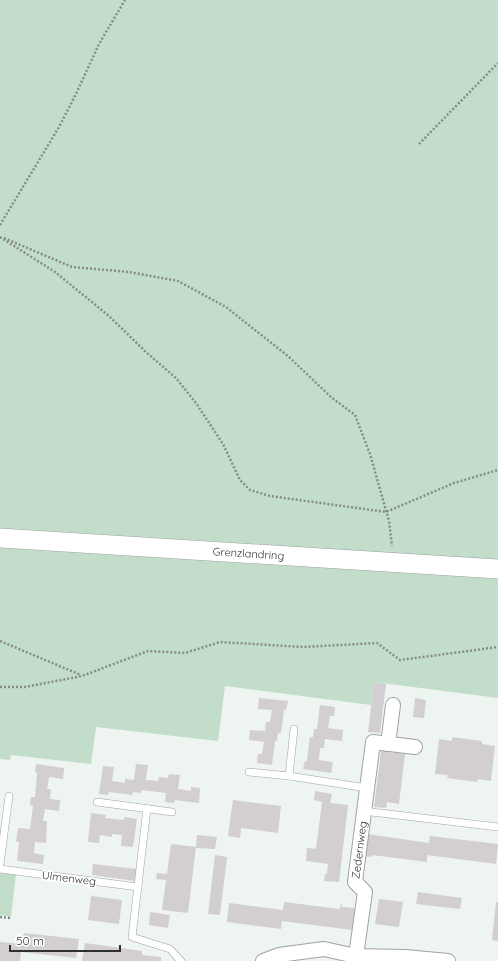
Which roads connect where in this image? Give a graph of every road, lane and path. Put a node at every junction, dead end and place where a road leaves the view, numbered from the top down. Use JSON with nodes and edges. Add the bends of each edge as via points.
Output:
{"nodes":[{"id":1,"x":125,"y":0,"type":"edge"},
{"id":2,"x":498,"y":63,"type":"edge"},
{"id":3,"x":419,"y":144,"type":"dead end"},
{"id":4,"x":0,"y":225,"type":"edge"},
{"id":5,"x":0,"y":236,"type":"edge"},
{"id":6,"x":498,"y":470,"type":"edge"},
{"id":7,"x":386,"y":512,"type":"junction"},
{"id":8,"x":0,"y":538,"type":"edge"},
{"id":9,"x":392,"y":547,"type":"dead end"},
{"id":10,"x":498,"y":569,"type":"edge"},
{"id":11,"x":0,"y":641,"type":"edge"},
{"id":12,"x":498,"y":647,"type":"edge"},
{"id":13,"x":82,"y":676,"type":"junction"},
{"id":14,"x":0,"y":687,"type":"edge"},
{"id":15,"x":393,"y":705,"type":"dead end"},
{"id":16,"x":294,"y":729,"type":"dead end"},
{"id":17,"x":388,"y":744,"type":"junction"},
{"id":18,"x":415,"y":747,"type":"dead end"},
{"id":19,"x":249,"y":772,"type":"dead end"},
{"id":20,"x":289,"y":776,"type":"junction"},
{"id":21,"x":367,"y":788,"type":"junction"},
{"id":22,"x":9,"y":796,"type":"dead end"},
{"id":23,"x":97,"y":802,"type":"dead end"},
{"id":24,"x":147,"y":808,"type":"junction"},
{"id":25,"x":363,"y":811,"type":"junction"},
{"id":26,"x":172,"y":812,"type":"dead end"},
{"id":27,"x":498,"y":827,"type":"edge"},
{"id":28,"x":0,"y":864,"type":"edge"},
{"id":29,"x":0,"y":869,"type":"edge"},
{"id":30,"x":138,"y":887,"type":"junction"},
{"id":31,"x":0,"y":917,"type":"edge"},
{"id":32,"x":10,"y":918,"type":"dead end"},
{"id":33,"x":350,"y":958,"type":"edge"},
{"id":34,"x":404,"y":959,"type":"edge"},
{"id":35,"x":181,"y":961,"type":"edge"},
{"id":36,"x":262,"y":961,"type":"edge"},
{"id":37,"x":448,"y":961,"type":"edge"}],
"edges":[{"from":1,"to":4,"type":"path","via":[[99,44],[59,127]]},
{"from":2,"to":3,"type":"path"},
{"from":5,"to":7,"type":"path","via":[[55,272],[109,316],[176,378],[200,409],[223,444],[240,480],[250,490],[270,496]]},
{"from":5,"to":7,"type":"path","via":[[72,267],[129,272],[178,281],[226,307],[289,357],[332,398],[356,415]]},
{"from":6,"to":7,"type":"path","via":[[454,483]]},
{"from":7,"to":9,"type":"path"},
{"from":8,"to":10,"type":"main road","name":"Grenzlandring"},
{"from":11,"to":13,"type":"path"},
{"from":12,"to":13,"type":"path","via":[[400,660],[377,643],[303,646],[220,642],[185,654],[148,651]]},
{"from":13,"to":14,"type":"path","via":[[25,687]]},
{"from":15,"to":17,"type":"street"},
{"from":16,"to":20,"type":"lane"},
{"from":17,"to":18,"type":"street","name":"Zedernweg"},
{"from":17,"to":21,"type":"street","name":"Zedernweg","via":[[373,742]]},
{"from":19,"to":20,"type":"lane"},
{"from":20,"to":21,"type":"lane"},
{"from":21,"to":25,"type":"street","name":"Zedernweg"},
{"from":22,"to":28,"type":"lane"},
{"from":23,"to":24,"type":"lane"},
{"from":24,"to":26,"type":"lane"},
{"from":24,"to":30,"type":"lane"},
{"from":25,"to":27,"type":"lane","name":"Zedernweg"},
{"from":25,"to":33,"type":"street","name":"Zedernweg","via":[[355,882],[365,892]]},
{"from":29,"to":30,"type":"lane","name":"Ulmenweg"},
{"from":30,"to":35,"type":"lane","via":[[132,937],[170,949]]},
{"from":31,"to":32,"type":"path"},
{"from":33,"to":34,"type":"street"},
{"from":33,"to":36,"type":"street","via":[[324,949],[279,955]]},
{"from":34,"to":37,"type":"street"}]}
